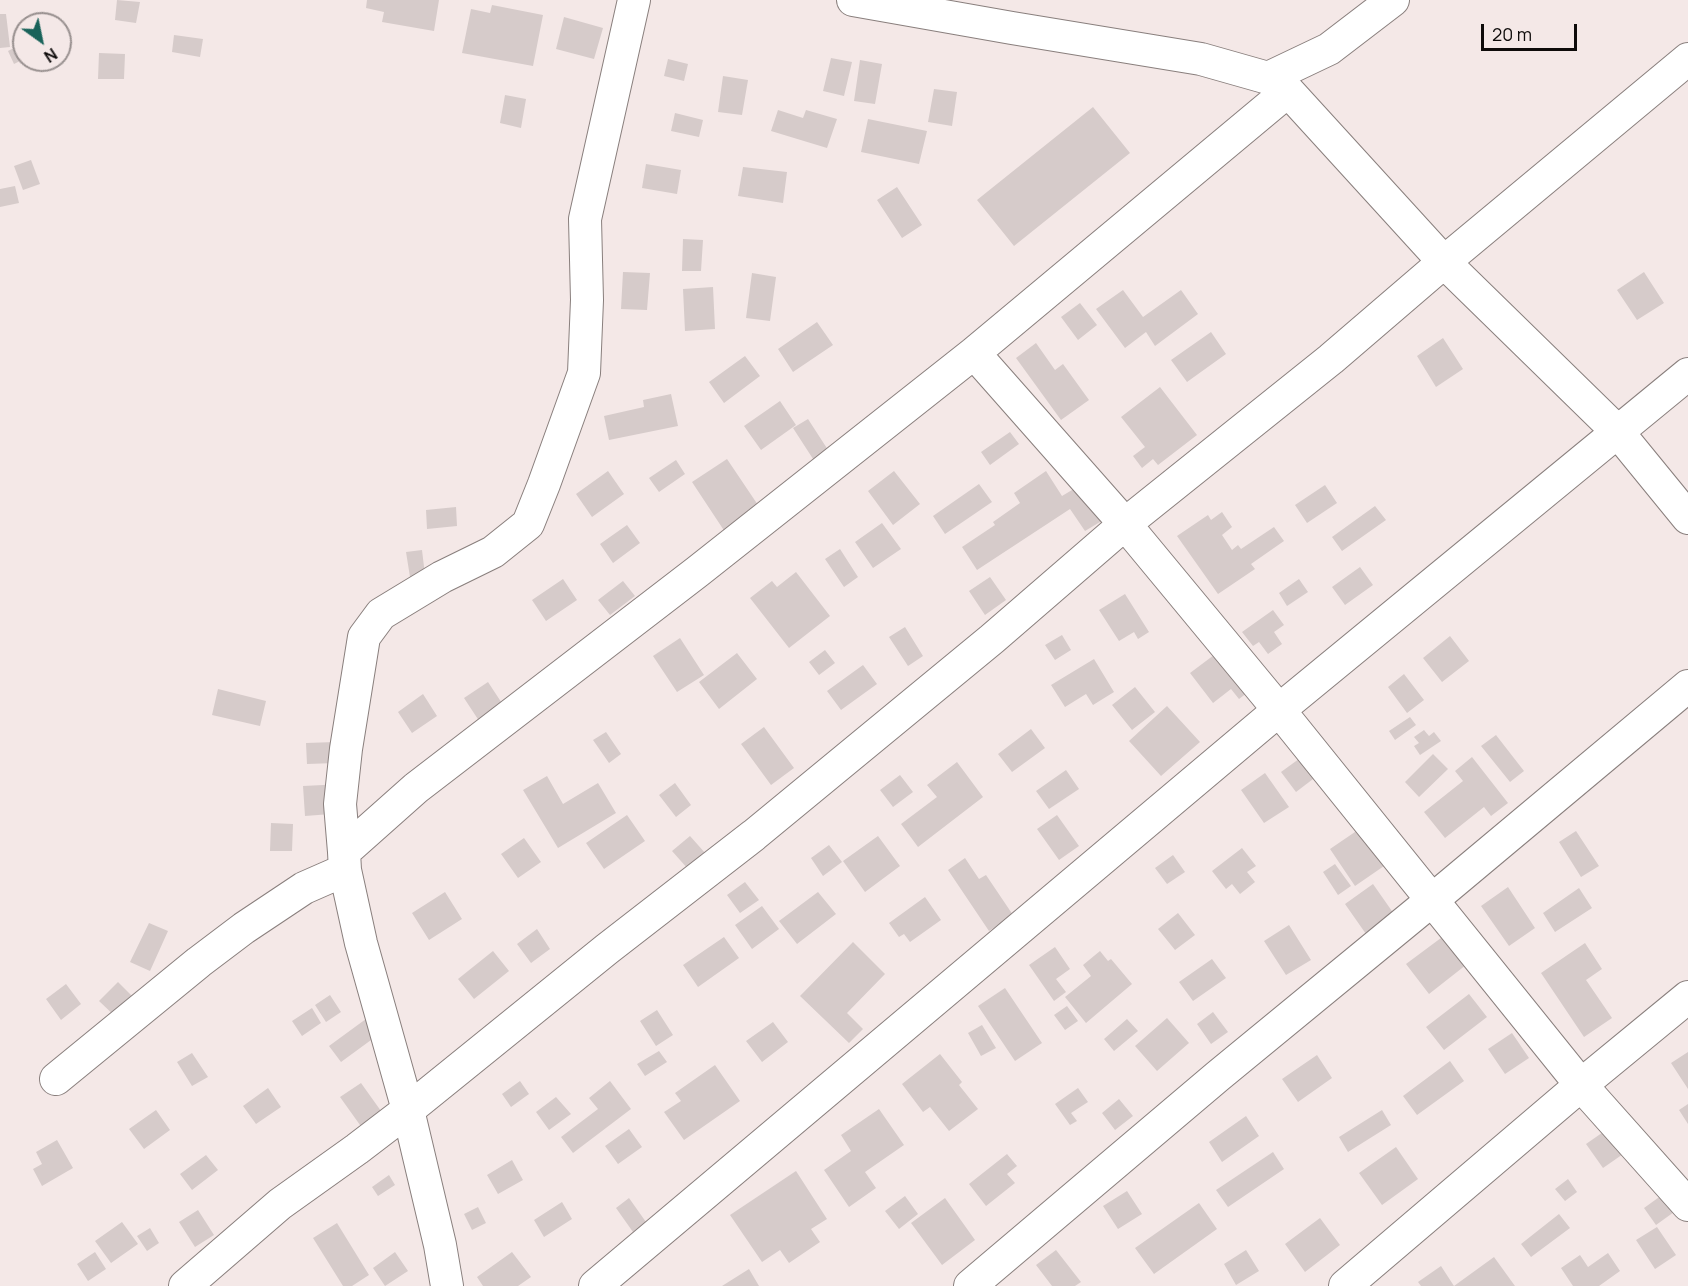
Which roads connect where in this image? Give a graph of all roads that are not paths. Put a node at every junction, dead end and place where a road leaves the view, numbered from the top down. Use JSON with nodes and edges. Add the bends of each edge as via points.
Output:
{"nodes":[{"id":1,"x":634,"y":0,"type":"edge"},
{"id":2,"x":853,"y":0,"type":"edge"},
{"id":3,"x":1393,"y":0,"type":"edge"},
{"id":4,"x":1688,"y":59,"type":"edge"},
{"id":5,"x":1278,"y":85,"type":"junction"},
{"id":6,"x":1444,"y":262,"type":"junction"},
{"id":7,"x":974,"y":353,"type":"junction"},
{"id":8,"x":1688,"y":374,"type":"edge"},
{"id":9,"x":1617,"y":431,"type":"junction"},
{"id":10,"x":1688,"y":518,"type":"edge"},
{"id":11,"x":1125,"y":524,"type":"junction"},
{"id":12,"x":1688,"y":686,"type":"edge"},
{"id":13,"x":1279,"y":710,"type":"junction"},
{"id":14,"x":344,"y":861,"type":"junction"},
{"id":15,"x":1431,"y":901,"type":"junction"},
{"id":16,"x":1688,"y":997,"type":"edge"},
{"id":17,"x":56,"y":1079,"type":"dead end"},
{"id":18,"x":1581,"y":1085,"type":"junction"},
{"id":19,"x":408,"y":1110,"type":"junction"},
{"id":20,"x":1688,"y":1205,"type":"edge"},
{"id":21,"x":185,"y":1286,"type":"edge"},
{"id":22,"x":447,"y":1286,"type":"edge"},
{"id":23,"x":595,"y":1286,"type":"edge"},
{"id":24,"x":970,"y":1286,"type":"edge"},
{"id":25,"x":1344,"y":1286,"type":"edge"}],
"edges":[{"from":1,"to":14,"type":"street","via":[[585,219],[584,373],[528,524],[493,552],[381,614],[364,637],[340,804]]},
{"from":2,"to":5,"type":"street","via":[[1201,58]]},
{"from":3,"to":5,"type":"street"},
{"from":4,"to":6,"type":"street"},
{"from":5,"to":6,"type":"street"},
{"from":5,"to":7,"type":"street"},
{"from":6,"to":9,"type":"street"},
{"from":6,"to":11,"type":"street"},
{"from":7,"to":11,"type":"street"},
{"from":7,"to":14,"type":"street","via":[[698,572],[416,788]]},
{"from":8,"to":9,"type":"street"},
{"from":9,"to":10,"type":"street"},
{"from":9,"to":13,"type":"street"},
{"from":11,"to":13,"type":"street"},
{"from":11,"to":19,"type":"street","via":[[754,835]]},
{"from":12,"to":15,"type":"street"},
{"from":13,"to":15,"type":"street"},
{"from":13,"to":23,"type":"street"},
{"from":14,"to":17,"type":"street","via":[[199,962]]},
{"from":14,"to":19,"type":"street","via":[[361,943]]},
{"from":15,"to":18,"type":"street"},
{"from":15,"to":24,"type":"street"},
{"from":16,"to":18,"type":"street"},
{"from":18,"to":20,"type":"street"},
{"from":18,"to":25,"type":"street"},
{"from":19,"to":21,"type":"street","via":[[280,1204]]},
{"from":19,"to":22,"type":"street"}]}
